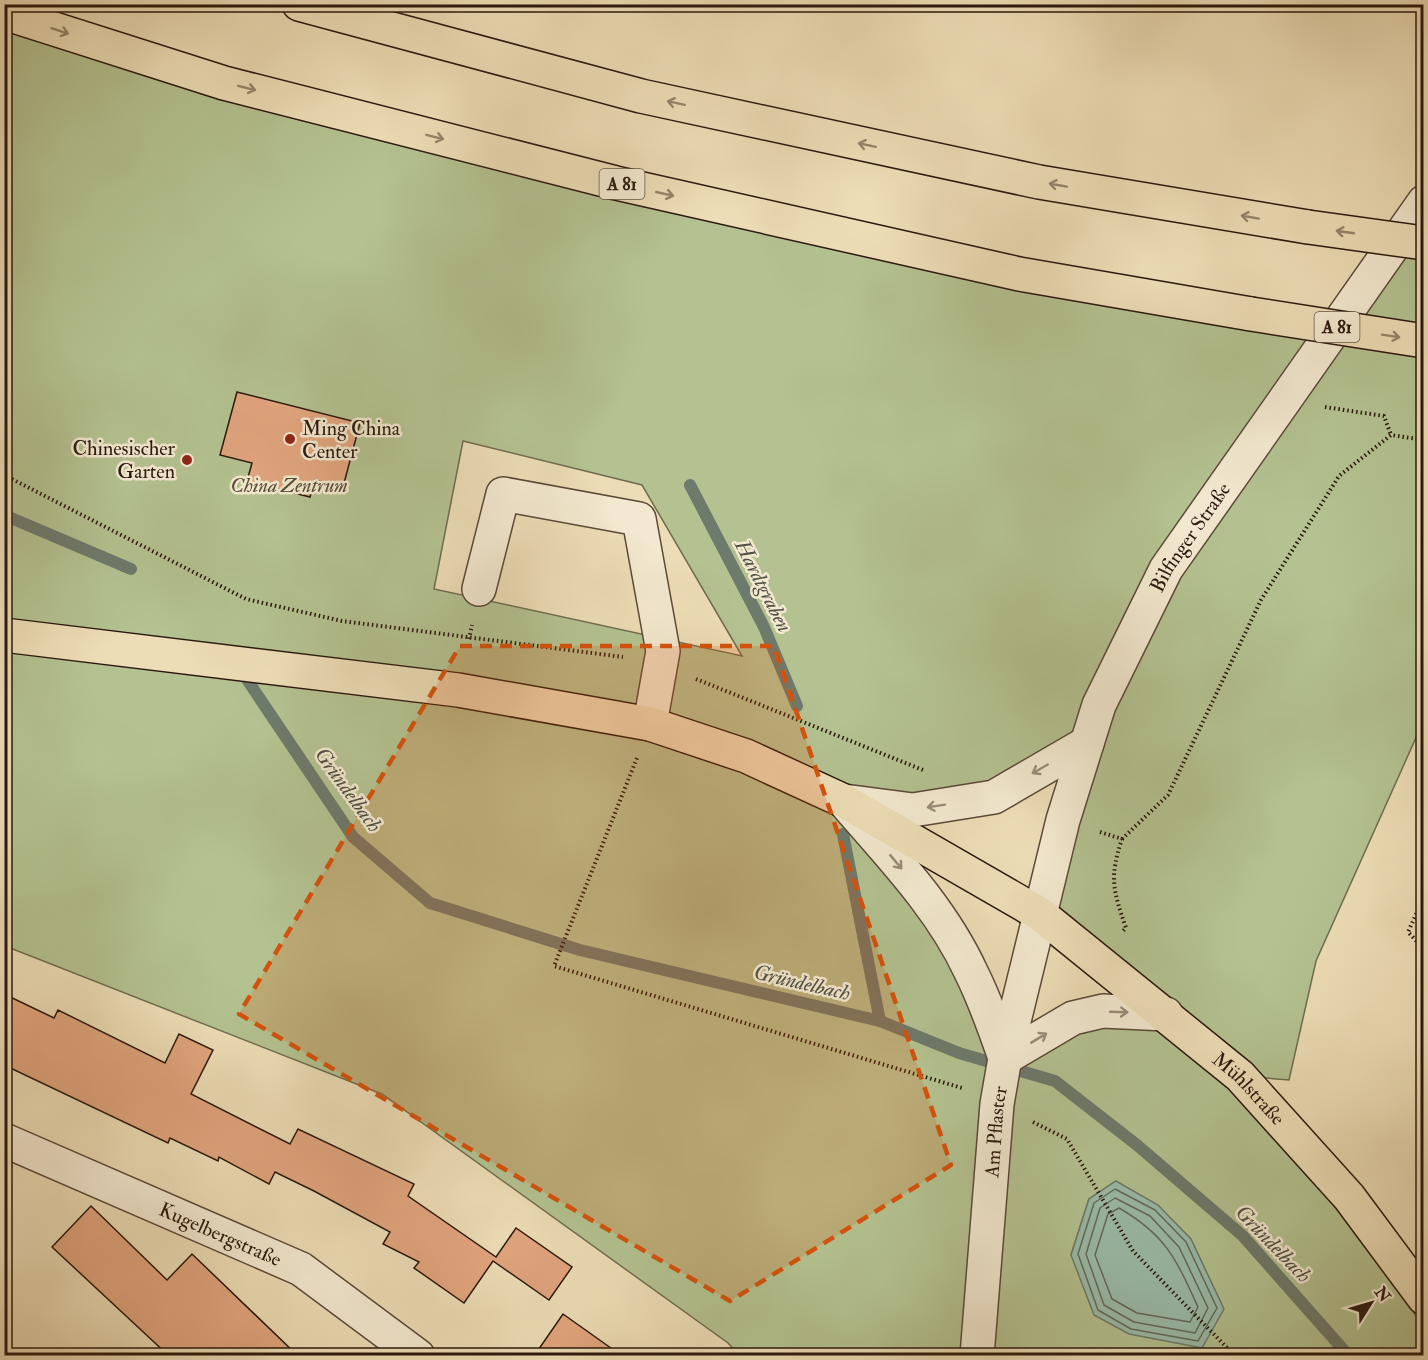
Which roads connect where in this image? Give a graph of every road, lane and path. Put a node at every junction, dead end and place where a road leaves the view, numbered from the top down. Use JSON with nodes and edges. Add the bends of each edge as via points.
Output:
{"nodes":[{"id":1,"x":299,"y":4,"type":"edge"},
{"id":2,"x":4,"y":13,"type":"edge"},
{"id":3,"x":1424,"y":202,"type":"edge"},
{"id":4,"x":1424,"y":243,"type":"edge"},
{"id":5,"x":1424,"y":341,"type":"edge"},
{"id":6,"x":1283,"y":401,"type":"junction"},
{"id":7,"x":1391,"y":435,"type":"junction"},
{"id":8,"x":1424,"y":440,"type":"edge"},
{"id":9,"x":4,"y":475,"type":"edge"},
{"id":10,"x":479,"y":589,"type":"dead end"},
{"id":11,"x":4,"y":635,"type":"edge"},
{"id":12,"x":662,"y":665,"type":"junction"},
{"id":13,"x":650,"y":724,"type":"junction"},
{"id":14,"x":1087,"y":742,"type":"junction"},
{"id":15,"x":929,"y":772,"type":"dead end"},
{"id":16,"x":622,"y":797,"type":"dead end"},
{"id":17,"x":844,"y":801,"type":"junction"},
{"id":18,"x":1122,"y":839,"type":"dead end"},
{"id":19,"x":1424,"y":897,"type":"edge"},
{"id":20,"x":1040,"y":914,"type":"junction"},
{"id":21,"x":1424,"y":949,"type":"edge"},
{"id":22,"x":1166,"y":1014,"type":"junction"},
{"id":23,"x":1005,"y":1058,"type":"junction"},
{"id":24,"x":997,"y":1104,"type":"junction"},
{"id":25,"x":4,"y":1140,"type":"edge"},
{"id":26,"x":1424,"y":1298,"type":"edge"},
{"id":27,"x":418,"y":1356,"type":"edge"},
{"id":28,"x":977,"y":1356,"type":"edge"},
{"id":29,"x":1235,"y":1356,"type":"edge"}],
"edges":[{"from":4,"to":1,"type":"main road","one_way":true,"bridge":true,"via":[[1039,182],[641,96]]},
{"from":2,"to":5,"type":"main road","number":"A 81","one_way":true,"bridge":true,"via":[[224,83],[616,183],[1019,274]]},
{"from":3,"to":6,"type":"street","name":"Bilfinger Straße"},
{"from":6,"to":7,"type":"path","via":[[1384,416]]},
{"from":6,"to":14,"type":"street","name":"Bilfinger Straße","via":[[1166,569],[1099,705]]},
{"from":7,"to":8,"type":"path"},
{"from":7,"to":18,"type":"path","via":[[1339,476],[1261,600],[1168,795]]},
{"from":9,"to":12,"type":"path","via":[[246,599],[342,621],[601,653]]},
{"from":10,"to":12,"type":"street","via":[[503,494],[639,519],[663,651]]},
{"from":11,"to":13,"type":"main road","name":"Mühlstraße","via":[[458,690]]},
{"from":12,"to":13,"type":"street"},
{"from":12,"to":15,"type":"path"},
{"from":13,"to":17,"type":"main road","name":"Mühlstraße","via":[[747,756]]},
{"from":14,"to":17,"type":"street","one_way":true,"via":[[994,797],[913,810]]},
{"from":14,"to":20,"type":"street","name":"Bilfinger Straße"},
{"from":16,"to":24,"type":"path","via":[[554,966],[979,1093]]},
{"from":17,"to":20,"type":"main road","name":"Mühlstraße"},
{"from":17,"to":23,"type":"street","one_way":true,"via":[[917,886],[948,932],[970,970]]},
{"from":19,"to":21,"type":"path","via":[[1408,932]]},
{"from":20,"to":22,"type":"main road","name":"Mühlstraße"},
{"from":20,"to":23,"type":"street","name":"Am Pflaster"},
{"from":23,"to":22,"type":"street","one_way":true,"via":[[1073,1018],[1103,1011]]},
{"from":22,"to":26,"type":"main road","name":"Mühlstraße","via":[[1240,1076],[1349,1197]]},
{"from":23,"to":24,"type":"street","name":"Am Pflaster"},
{"from":24,"to":28,"type":"street","name":"Am Pflaster"},
{"from":24,"to":29,"type":"path","via":[[1067,1139],[1133,1251]]},
{"from":25,"to":27,"type":"street","name":"Kugelbergstraße","via":[[301,1269]]}]}
